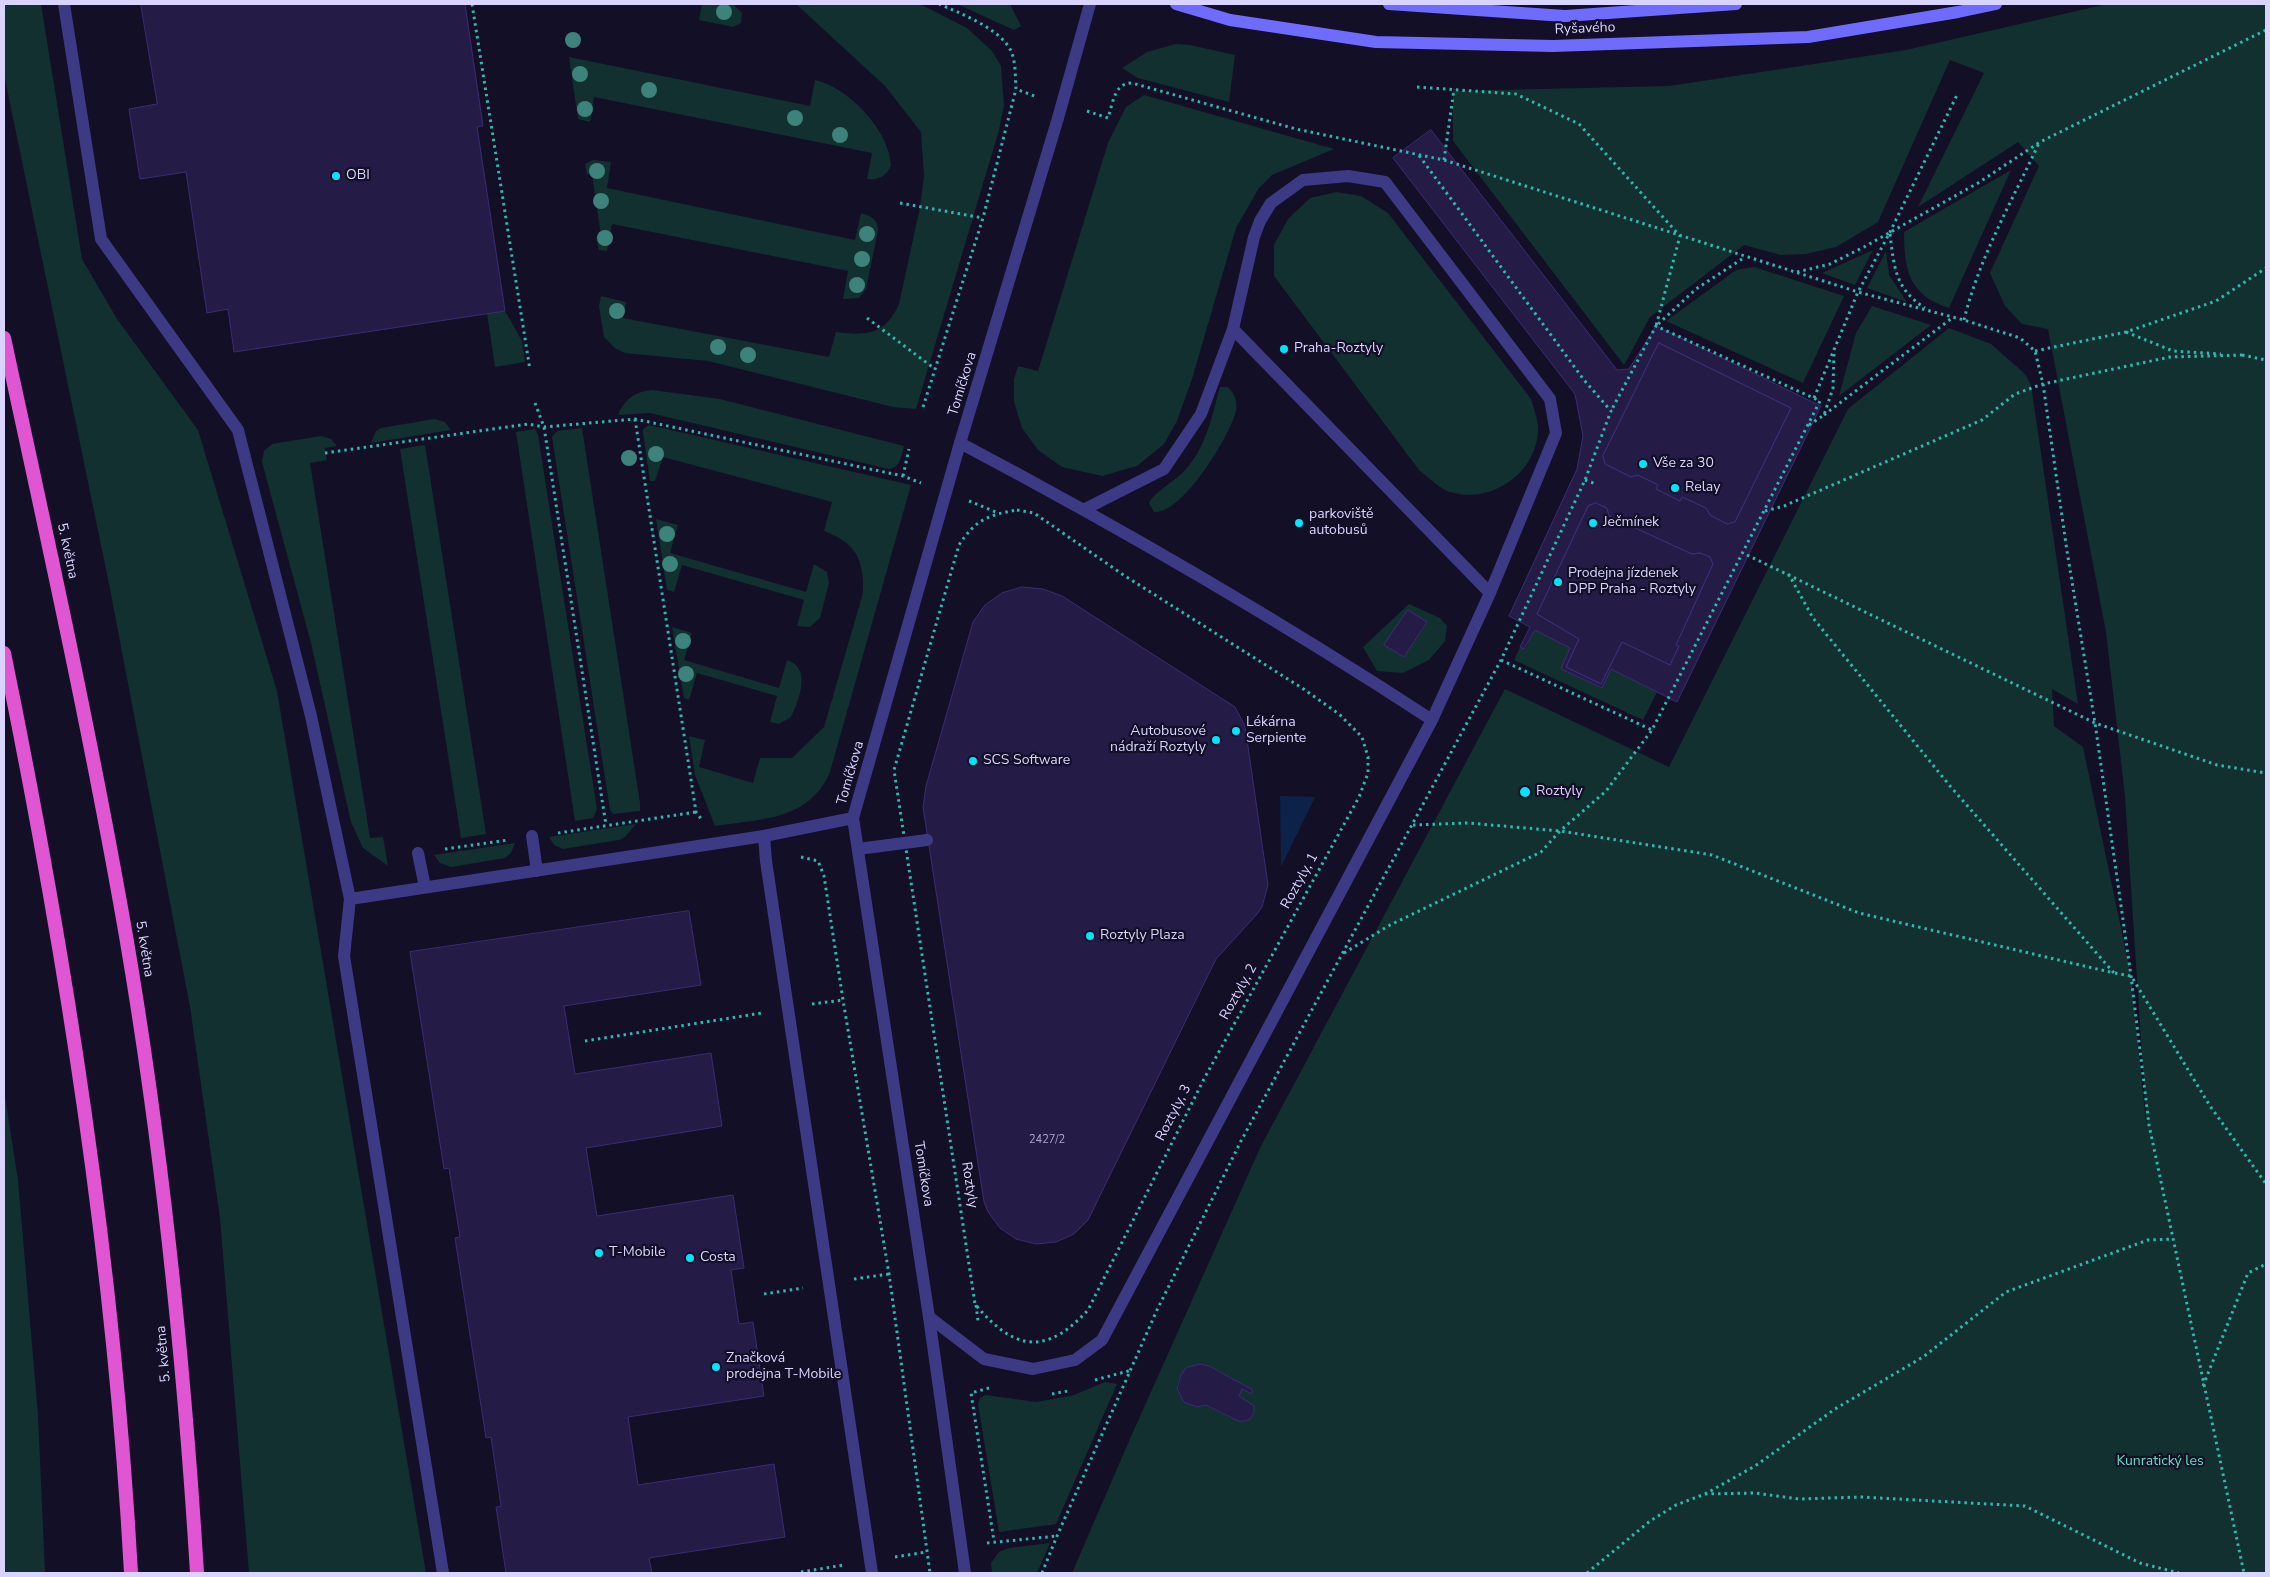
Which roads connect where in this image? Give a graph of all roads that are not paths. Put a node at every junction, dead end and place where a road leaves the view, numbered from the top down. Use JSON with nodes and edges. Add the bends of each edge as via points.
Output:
{"nodes":[{"id":1,"x":64,"y":4,"type":"edge"},
{"id":2,"x":1090,"y":4,"type":"edge"},
{"id":3,"x":1176,"y":4,"type":"edge"},
{"id":4,"x":1390,"y":4,"type":"edge"},
{"id":5,"x":1736,"y":4,"type":"edge"},
{"id":6,"x":1996,"y":4,"type":"edge"},
{"id":7,"x":1233,"y":329,"type":"junction"},
{"id":8,"x":4,"y":338,"type":"edge"},
{"id":9,"x":960,"y":443,"type":"junction"},
{"id":10,"x":1085,"y":509,"type":"junction"},
{"id":11,"x":1490,"y":593,"type":"junction"},
{"id":12,"x":4,"y":653,"type":"edge"},
{"id":13,"x":1432,"y":720,"type":"junction"},
{"id":14,"x":853,"y":818,"type":"junction"},
{"id":15,"x":532,"y":836,"type":"dead end"},
{"id":16,"x":764,"y":836,"type":"junction"},
{"id":17,"x":927,"y":840,"type":"dead end"},
{"id":18,"x":858,"y":849,"type":"junction"},
{"id":19,"x":418,"y":853,"type":"dead end"},
{"id":20,"x":537,"y":871,"type":"junction"},
{"id":21,"x":425,"y":887,"type":"junction"},
{"id":22,"x":350,"y":900,"type":"junction"},
{"id":23,"x":929,"y":1317,"type":"junction"},
{"id":24,"x":131,"y":1573,"type":"edge"},
{"id":25,"x":196,"y":1573,"type":"edge"},
{"id":26,"x":443,"y":1573,"type":"edge"},
{"id":27,"x":872,"y":1573,"type":"edge"},
{"id":28,"x":966,"y":1573,"type":"edge"}],
"edges":[{"from":1,"to":22,"type":"street","via":[[101,239],[238,430],[311,716]]},
{"from":2,"to":9,"type":"street","name":"Tomíčkova"},
{"from":3,"to":6,"type":"main road","name":"Ryšavého","via":[[1230,20],[1376,42],[1553,46],[1808,37]]},
{"from":4,"to":5,"type":"main road","name":"Ryšavého","via":[[1565,16]]},
{"from":7,"to":10,"type":"street","via":[[1202,414],[1164,469]]},
{"from":7,"to":11,"type":"street"},
{"from":7,"to":11,"type":"street","via":[[1254,237],[1271,204],[1304,180],[1348,176],[1385,182],[1550,399],[1556,433]]},
{"from":8,"to":25,"type":"highway","name":"5. května","via":[[50,549],[126,937],[160,1171],[177,1320]]},
{"from":9,"to":10,"type":"street"},
{"from":9,"to":14,"type":"street","name":"Tomíčkova"},
{"from":10,"to":13,"type":"street","via":[[1341,661]]},
{"from":11,"to":13,"type":"street"},
{"from":12,"to":24,"type":"highway","via":[[74,1029],[111,1322]]},
{"from":13,"to":23,"type":"street","via":[[1102,1340],[1075,1360],[1033,1369],[984,1359]]},
{"from":14,"to":16,"type":"street"},
{"from":14,"to":18,"type":"street","name":"Tomíčkova"},
{"from":15,"to":20,"type":"street"},
{"from":16,"to":20,"type":"street"},
{"from":16,"to":27,"type":"street"},
{"from":17,"to":18,"type":"street"},
{"from":18,"to":23,"type":"street","name":"Tomíčkova"},
{"from":19,"to":21,"type":"street"},
{"from":20,"to":21,"type":"street"},
{"from":21,"to":22,"type":"street"},
{"from":22,"to":26,"type":"street","via":[[344,956]]},
{"from":23,"to":28,"type":"street","name":"Tomíčkova"}]}
